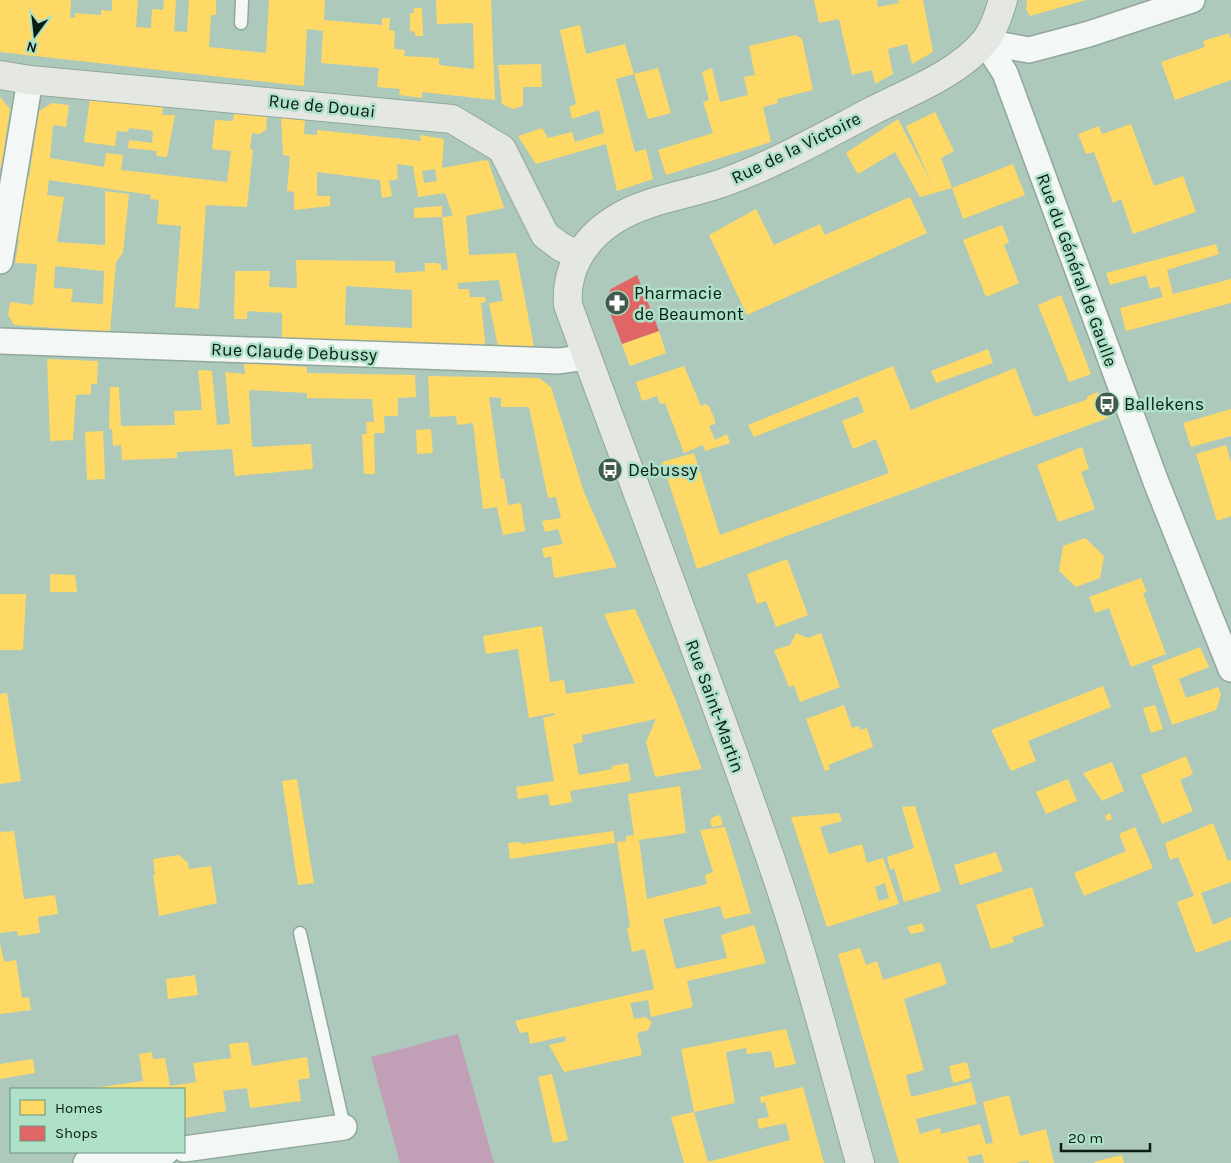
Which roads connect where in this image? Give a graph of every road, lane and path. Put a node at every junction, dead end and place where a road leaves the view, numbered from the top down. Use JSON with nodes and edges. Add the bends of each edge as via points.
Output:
{"nodes":[{"id":1,"x":242,"y":0,"type":"edge"},
{"id":2,"x":1003,"y":0,"type":"edge"},
{"id":3,"x":1192,"y":0,"type":"edge"},
{"id":4,"x":241,"y":23,"type":"dead end"},
{"id":5,"x":984,"y":42,"type":"junction"},
{"id":6,"x":0,"y":75,"type":"edge"},
{"id":7,"x":30,"y":80,"type":"junction"},
{"id":8,"x":578,"y":255,"type":"junction"},
{"id":9,"x":0,"y":261,"type":"edge"},
{"id":10,"x":0,"y":341,"type":"edge"},
{"id":11,"x":587,"y":358,"type":"junction"},
{"id":12,"x":1231,"y":669,"type":"edge"},
{"id":13,"x":300,"y":933,"type":"dead end"},
{"id":14,"x":344,"y":1127,"type":"joint"},
{"id":15,"x":185,"y":1149,"type":"edge"},
{"id":16,"x":159,"y":1153,"type":"edge"},
{"id":17,"x":86,"y":1163,"type":"edge"},
{"id":18,"x":860,"y":1163,"type":"edge"}],
"edges":[{"from":1,"to":4,"type":"lane"},
{"from":2,"to":5,"type":"main road","name":"Rue de la Victoire","via":[[995,25]]},
{"from":3,"to":5,"type":"street","via":[[1029,50]]},
{"from":5,"to":8,"type":"main road","name":"Rue de la Victoire","via":[[929,82],[766,166],[724,183],[634,210],[614,220]]},
{"from":5,"to":12,"type":"street","name":"Rue du Général de Gaulle","via":[[1005,73],[1156,482]]},
{"from":6,"to":7,"type":"main road","name":"Rue de Douai"},
{"from":7,"to":8,"type":"main road","name":"Rue de Douai","via":[[452,119],[502,149],[545,235]]},
{"from":7,"to":9,"type":"street"},
{"from":8,"to":11,"type":"main road","name":"Rue Saint-Martin","via":[[567,297]]},
{"from":10,"to":11,"type":"street","name":"Rue Claude Debussy","via":[[559,361]]},
{"from":11,"to":18,"type":"main road","name":"Rue Saint-Martin","via":[[765,841]]},
{"from":13,"to":14,"type":"lane"},
{"from":14,"to":15,"type":"street"},
{"from":16,"to":17,"type":"street"}]}
